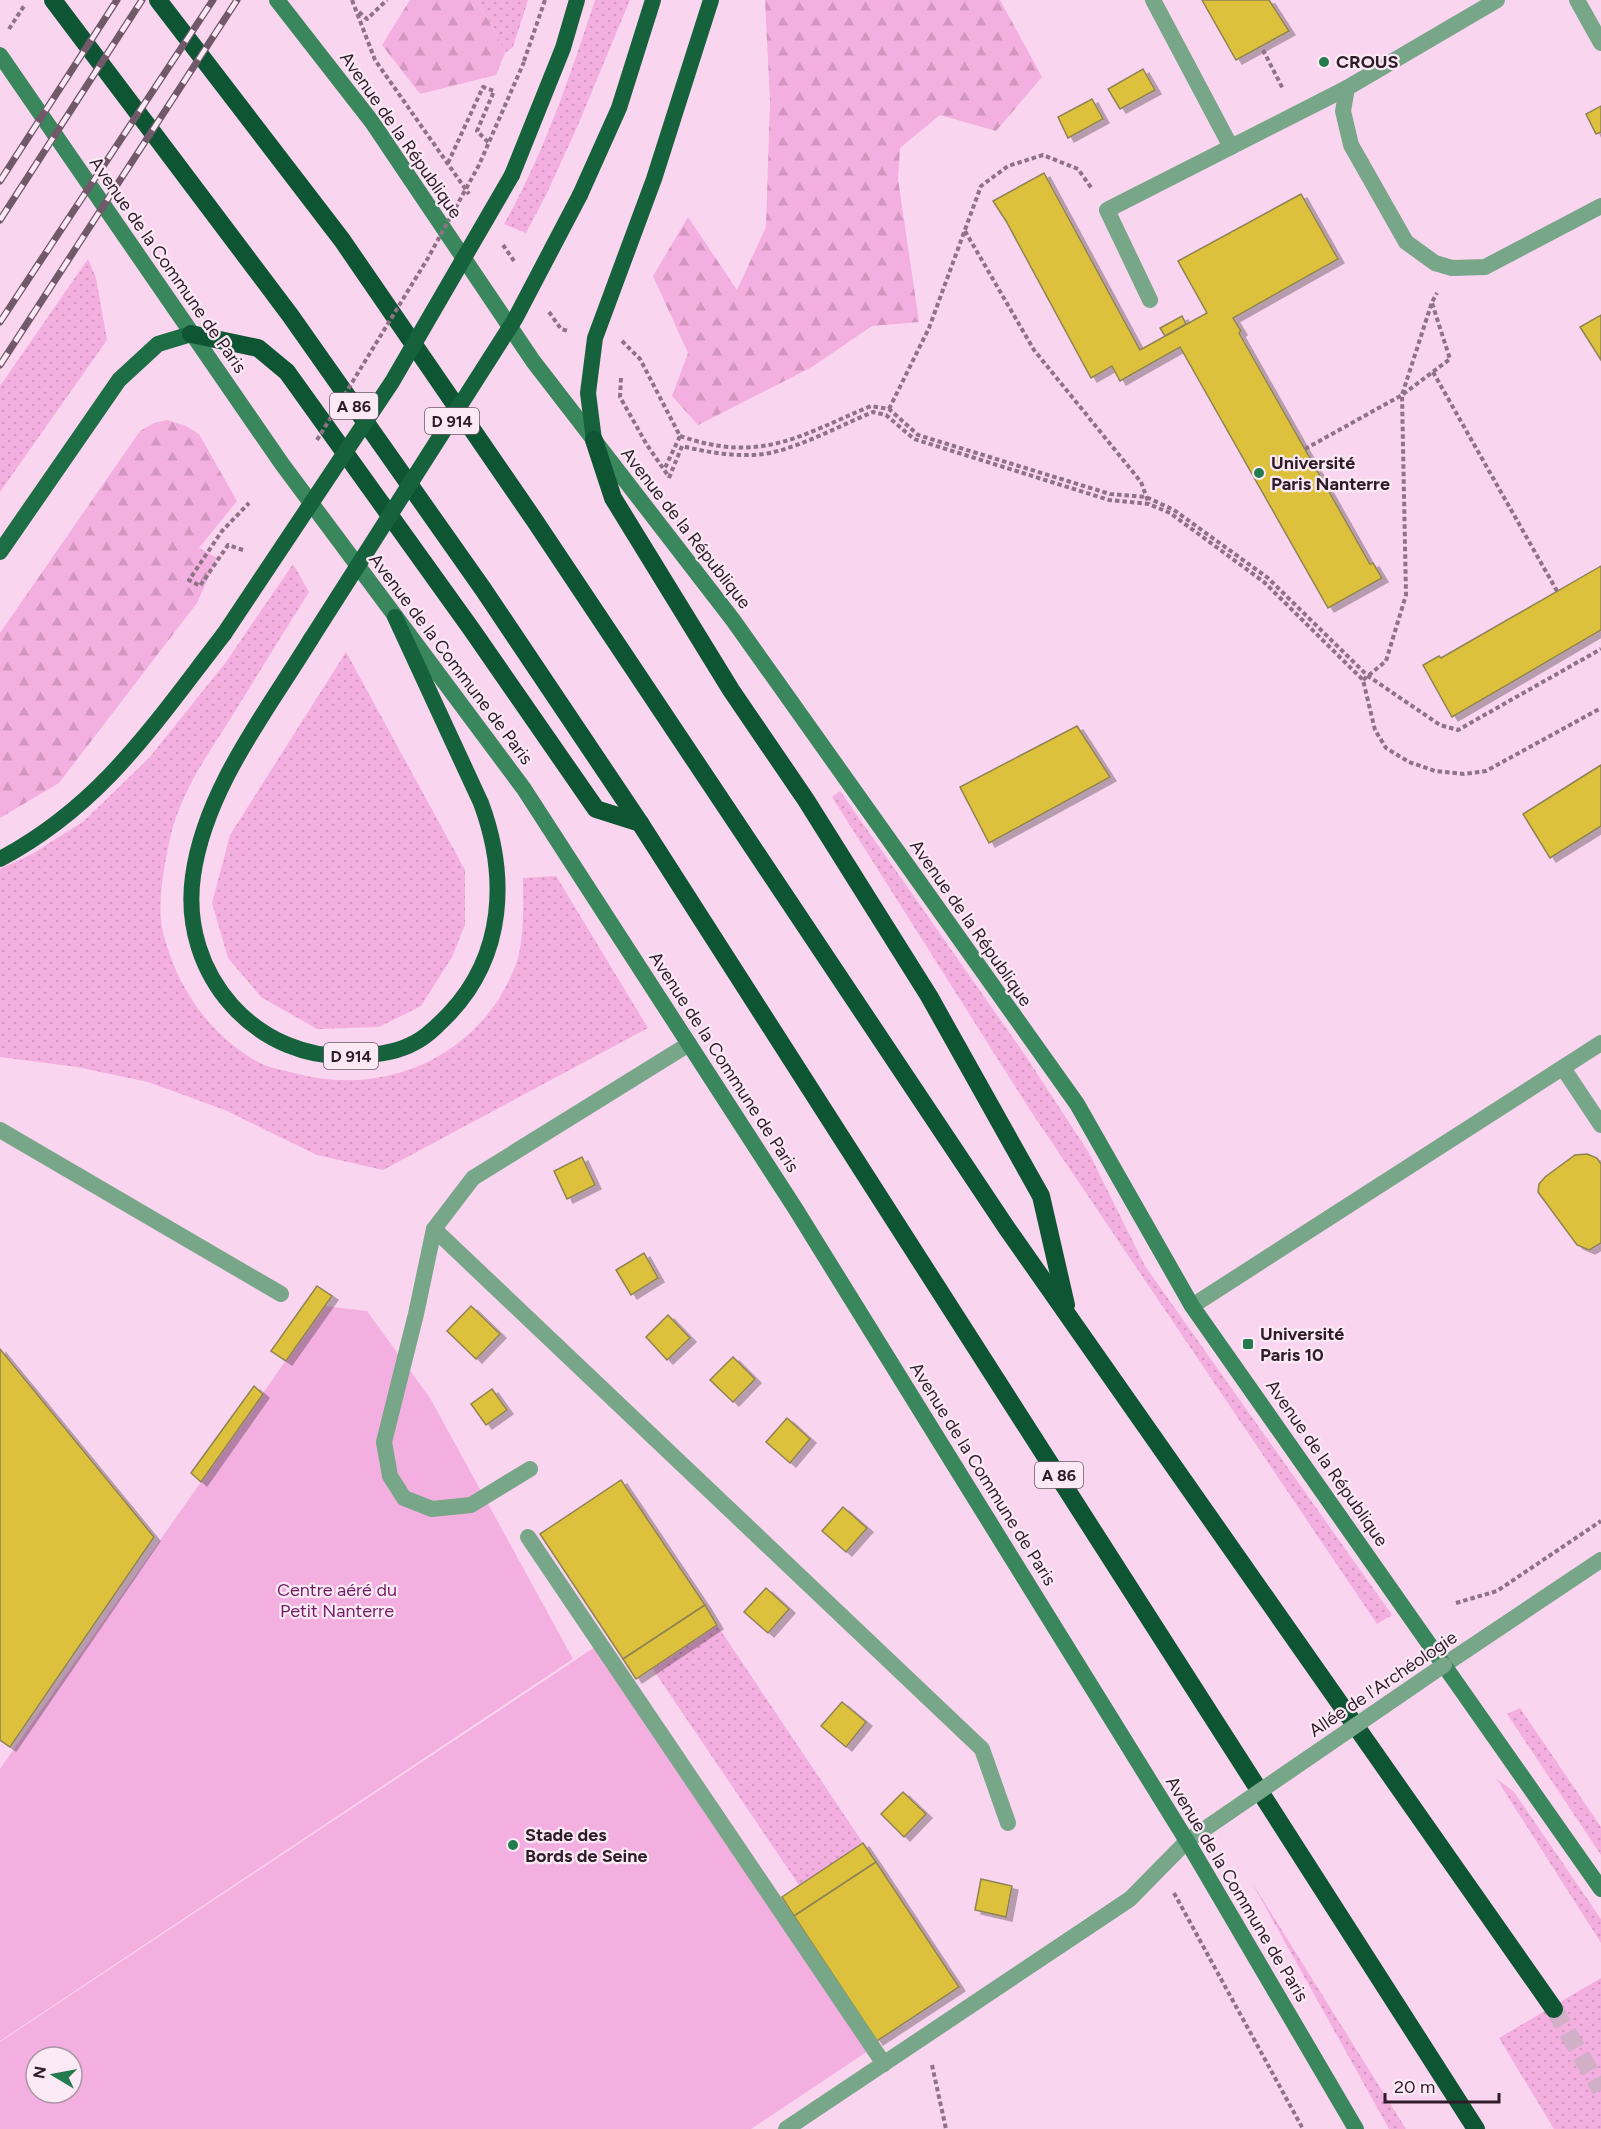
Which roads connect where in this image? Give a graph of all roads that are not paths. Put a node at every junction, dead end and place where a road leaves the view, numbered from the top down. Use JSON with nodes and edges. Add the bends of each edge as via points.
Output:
{"nodes":[{"id":1,"x":53,"y":0,"type":"edge"},
{"id":2,"x":158,"y":0,"type":"edge"},
{"id":3,"x":277,"y":0,"type":"edge"},
{"id":4,"x":577,"y":0,"type":"edge"},
{"id":5,"x":653,"y":0,"type":"edge"},
{"id":6,"x":711,"y":0,"type":"edge"},
{"id":7,"x":1153,"y":0,"type":"edge"},
{"id":8,"x":1497,"y":0,"type":"edge"},
{"id":9,"x":1577,"y":0,"type":"edge"},
{"id":10,"x":1601,"y":43,"type":"edge"},
{"id":11,"x":0,"y":56,"type":"edge"},
{"id":12,"x":1347,"y":88,"type":"junction"},
{"id":13,"x":1231,"y":147,"type":"junction"},
{"id":14,"x":1601,"y":206,"type":"edge"},
{"id":15,"x":1150,"y":300,"type":"dead end"},
{"id":16,"x":191,"y":334,"type":"junction"},
{"id":17,"x":594,"y":440,"type":"junction"},
{"id":18,"x":0,"y":552,"type":"edge"},
{"id":19,"x":395,"y":617,"type":"junction"},
{"id":20,"x":640,"y":823,"type":"junction"},
{"id":21,"x":0,"y":859,"type":"edge"},
{"id":22,"x":1601,"y":1043,"type":"edge"},
{"id":23,"x":689,"y":1044,"type":"junction"},
{"id":24,"x":1563,"y":1068,"type":"junction"},
{"id":25,"x":1601,"y":1125,"type":"edge"},
{"id":26,"x":0,"y":1130,"type":"edge"},
{"id":27,"x":434,"y":1229,"type":"junction"},
{"id":28,"x":281,"y":1294,"type":"dead end"},
{"id":29,"x":1192,"y":1306,"type":"junction"},
{"id":30,"x":1069,"y":1316,"type":"junction"},
{"id":31,"x":530,"y":1469,"type":"dead end"},
{"id":32,"x":528,"y":1537,"type":"dead end"},
{"id":33,"x":1601,"y":1560,"type":"edge"},
{"id":34,"x":1444,"y":1665,"type":"junction"},
{"id":35,"x":1008,"y":1823,"type":"dead end"},
{"id":36,"x":1187,"y":1840,"type":"junction"},
{"id":37,"x":1601,"y":1889,"type":"edge"},
{"id":38,"x":1554,"y":2009,"type":"tunnel mouth"},
{"id":39,"x":884,"y":2064,"type":"junction"},
{"id":40,"x":786,"y":2129,"type":"edge"},
{"id":41,"x":1356,"y":2129,"type":"edge"},
{"id":42,"x":1476,"y":2129,"type":"edge"}],
"edges":[{"from":1,"to":20,"type":"highway","number":"A 86","via":[[290,315],[483,589]]},
{"from":2,"to":30,"type":"highway","via":[[342,240],[535,520]]},
{"from":3,"to":17,"type":"main road","name":"Avenue de la République","via":[[372,122],[533,361]]},
{"from":4,"to":21,"type":"highway","bridge":true,"via":[[563,48],[512,175],[392,382],[224,634],[123,764],[77,808]]},
{"from":5,"to":19,"type":"highway","number":"D 914","bridge":true,"via":[[619,108],[580,195],[515,319],[232,768],[206,824],[193,876],[192,917],[198,951],[214,984],[256,1029],[311,1054],[377,1054],[415,1043],[463,999],[480,972],[492,939],[498,905],[493,834]]},
{"from":6,"to":17,"type":"highway","via":[[654,179],[595,338],[588,393]]},
{"from":7,"to":13,"type":"street"},
{"from":8,"to":12,"type":"street"},
{"from":9,"to":10,"type":"street"},
{"from":11,"to":16,"type":"main road","name":"Avenue de la Commune de Paris"},
{"from":12,"to":13,"type":"street"},
{"from":12,"to":14,"type":"street","via":[[1343,111],[1351,145],[1406,242],[1435,263],[1452,268],[1485,267]]},
{"from":13,"to":15,"type":"street","via":[[1107,210]]},
{"from":16,"to":18,"type":"main road","via":[[158,344],[119,380]]},
{"from":16,"to":19,"type":"main road","name":"Avenue de la Commune de Paris"},
{"from":16,"to":20,"type":"highway","via":[[258,348],[287,372],[596,809]]},
{"from":17,"to":29,"type":"main road","name":"Avenue de la République","via":[[739,628],[1077,1104]]},
{"from":17,"to":30,"type":"highway","via":[[613,498],[731,690],[806,800],[929,996],[1041,1196]]},
{"from":19,"to":23,"type":"main road","name":"Avenue de la Commune de Paris","via":[[524,789]]},
{"from":20,"to":42,"type":"highway","number":"A 86"},
{"from":22,"to":24,"type":"street"},
{"from":23,"to":27,"type":"street","via":[[473,1178]]},
{"from":23,"to":36,"type":"main road","name":"Avenue de la Commune de Paris"},
{"from":24,"to":25,"type":"street"},
{"from":24,"to":29,"type":"street"},
{"from":26,"to":28,"type":"street"},
{"from":27,"to":31,"type":"street","via":[[384,1442],[390,1476],[405,1498],[432,1509],[471,1505]]},
{"from":27,"to":35,"type":"street","via":[[982,1749]]},
{"from":29,"to":34,"type":"main road","name":"Avenue de la République"},
{"from":30,"to":38,"type":"highway"},
{"from":32,"to":39,"type":"street"},
{"from":33,"to":34,"type":"street","name":"Allée de l'Archéologie"},
{"from":34,"to":36,"type":"street","name":"Allée de l'Archéologie","bridge":true},
{"from":34,"to":37,"type":"main road","name":"Avenue de la République"},
{"from":36,"to":39,"type":"street","name":"Allée de l'Archéologie","via":[[1130,1899]]},
{"from":36,"to":41,"type":"main road","name":"Avenue de la Commune de Paris"},
{"from":39,"to":40,"type":"street","name":"Allée de l'Archéologie"}]}
